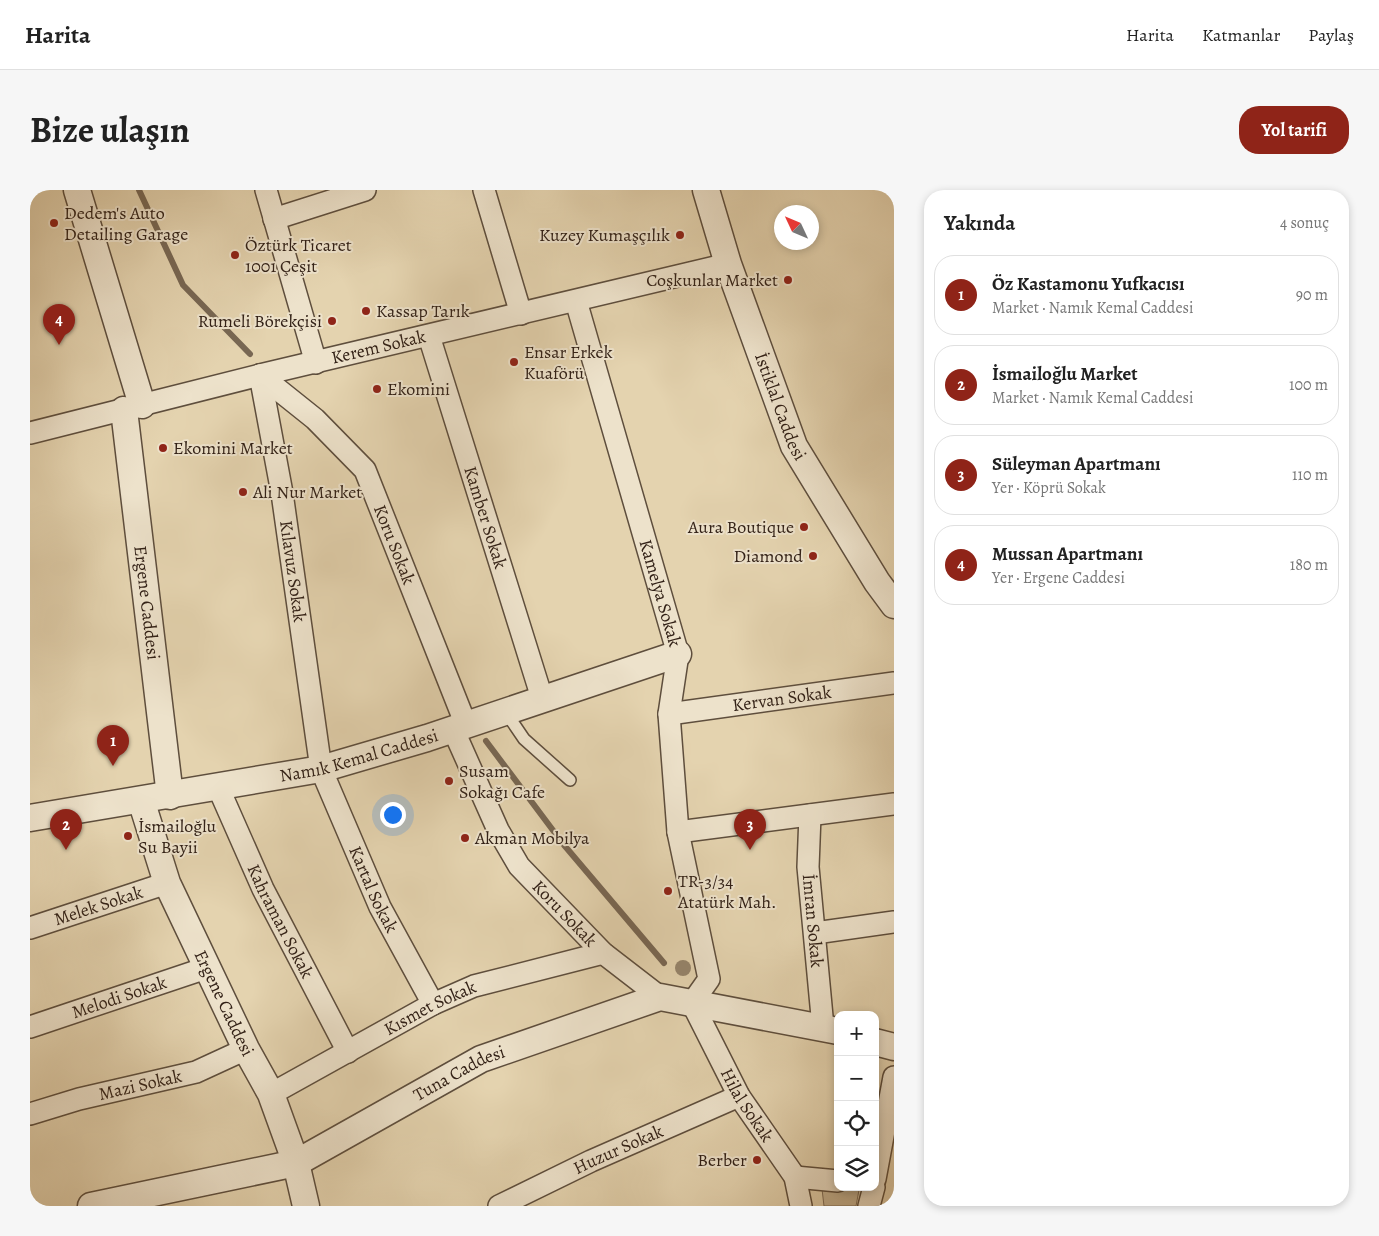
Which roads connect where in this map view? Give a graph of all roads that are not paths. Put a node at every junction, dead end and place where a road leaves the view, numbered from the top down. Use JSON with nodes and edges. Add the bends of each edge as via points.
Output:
{"nodes":[{"id":1,"x":77,"y":190,"type":"edge"},
{"id":2,"x":266,"y":190,"type":"edge"},
{"id":3,"x":365,"y":190,"type":"edge"},
{"id":4,"x":484,"y":190,"type":"edge"},
{"id":5,"x":706,"y":190,"type":"edge"},
{"id":6,"x":274,"y":219,"type":"junction"},
{"id":7,"x":728,"y":264,"type":"junction"},
{"id":8,"x":576,"y":301,"type":"junction"},
{"id":9,"x":521,"y":314,"type":"junction"},
{"id":10,"x":429,"y":336,"type":"junction"},
{"id":11,"x":316,"y":363,"type":"junction"},
{"id":12,"x":260,"y":375,"type":"junction"},
{"id":13,"x":133,"y":407,"type":"junction"},
{"id":14,"x":30,"y":433,"type":"edge"},
{"id":15,"x":894,"y":605,"type":"edge"},
{"id":16,"x":678,"y":654,"type":"junction"},
{"id":17,"x":894,"y":682,"type":"edge"},
{"id":18,"x":542,"y":698,"type":"junction"},
{"id":19,"x":505,"y":711,"type":"junction"},
{"id":20,"x":669,"y":714,"type":"junction"},
{"id":21,"x":459,"y":726,"type":"junction"},
{"id":22,"x":321,"y":769,"type":"junction"},
{"id":23,"x":570,"y":780,"type":"dead end"},
{"id":24,"x":218,"y":787,"type":"junction"},
{"id":25,"x":170,"y":796,"type":"junction"},
{"id":26,"x":141,"y":800,"type":"junction"},
{"id":27,"x":894,"y":804,"type":"edge"},
{"id":28,"x":810,"y":814,"type":"junction"},
{"id":29,"x":30,"y":818,"type":"edge"},
{"id":30,"x":678,"y":832,"type":"junction"},
{"id":31,"x":168,"y":883,"type":"junction"},
{"id":32,"x":894,"y":922,"type":"edge"},
{"id":33,"x":30,"y":928,"type":"edge"},
{"id":34,"x":815,"y":933,"type":"junction"},
{"id":35,"x":603,"y":953,"type":"junction"},
{"id":36,"x":209,"y":967,"type":"junction"},
{"id":37,"x":660,"y":998,"type":"junction"},
{"id":38,"x":692,"y":1003,"type":"junction"},
{"id":39,"x":433,"y":1004,"type":"junction"},
{"id":40,"x":30,"y":1027,"type":"edge"},
{"id":41,"x":830,"y":1029,"type":"edge"},
{"id":42,"x":879,"y":1043,"type":"edge"},
{"id":43,"x":894,"y":1048,"type":"edge"},
{"id":44,"x":246,"y":1049,"type":"junction"},
{"id":45,"x":348,"y":1052,"type":"junction"},
{"id":46,"x":894,"y":1077,"type":"edge"},
{"id":47,"x":271,"y":1094,"type":"junction"},
{"id":48,"x":739,"y":1096,"type":"junction"},
{"id":49,"x":30,"y":1114,"type":"edge"},
{"id":50,"x":879,"y":1158,"type":"edge"},
{"id":51,"x":296,"y":1163,"type":"junction"},
{"id":52,"x":795,"y":1177,"type":"junction"},
{"id":53,"x":834,"y":1181,"type":"edge"},
{"id":54,"x":873,"y":1191,"type":"edge"},
{"id":55,"x":91,"y":1206,"type":"edge"},
{"id":56,"x":306,"y":1206,"type":"edge"},
{"id":57,"x":499,"y":1206,"type":"edge"},
{"id":58,"x":801,"y":1206,"type":"edge"},
{"id":59,"x":869,"y":1206,"type":"edge"}],
"edges":[{"from":1,"to":13,"type":"street","name":"Ergene Caddesi"},
{"from":2,"to":6,"type":"street"},
{"from":3,"to":6,"type":"street"},
{"from":4,"to":9,"type":"street"},
{"from":5,"to":7,"type":"street","name":"İstiklal Caddesi"},
{"from":6,"to":11,"type":"street"},
{"from":7,"to":8,"type":"street","name":"Kerem Sokak"},
{"from":7,"to":15,"type":"street","name":"İstiklal Caddesi","via":[[794,446]]},
{"from":8,"to":9,"type":"street","name":"Kerem Sokak"},
{"from":8,"to":16,"type":"street","name":"Kamelya Sokak"},
{"from":9,"to":10,"type":"street","name":"Kerem Sokak"},
{"from":10,"to":11,"type":"street","name":"Kerem Sokak"},
{"from":10,"to":18,"type":"street","name":"Kamber Sokak"},
{"from":11,"to":12,"type":"street","name":"Kerem Sokak"},
{"from":12,"to":13,"type":"street","name":"Kerem Sokak"},
{"from":12,"to":21,"type":"street","name":"Koru Sokak","via":[[315,419],[365,470]]},
{"from":12,"to":22,"type":"street","name":"Kılavuz Sokak","via":[[282,493]]},
{"from":13,"to":14,"type":"street","name":"Kerem Sokak"},
{"from":13,"to":25,"type":"street","name":"Ergene Caddesi"},
{"from":16,"to":18,"type":"street","name":"Namık Kemal Caddesi"},
{"from":16,"to":20,"type":"street","name":"Kamelya Sokak"},
{"from":17,"to":20,"type":"street","name":"Kervan Sokak"},
{"from":18,"to":19,"type":"street","name":"Namık Kemal Caddesi"},
{"from":19,"to":21,"type":"street","name":"Namık Kemal Caddesi"},
{"from":19,"to":23,"type":"lane","via":[[524,739]]},
{"from":20,"to":30,"type":"street","name":"Kamelya Sokak"},
{"from":21,"to":22,"type":"street","name":"Namık Kemal Caddesi"},
{"from":21,"to":35,"type":"street","name":"Koru Sokak","via":[[498,830],[519,866]]},
{"from":22,"to":24,"type":"street","name":"Namık Kemal Caddesi"},
{"from":22,"to":39,"type":"street","name":"Kartal Sokak","via":[[380,907]]},
{"from":24,"to":25,"type":"street","name":"Namık Kemal Caddesi"},
{"from":24,"to":45,"type":"street","name":"Kahraman Sokak","via":[[263,889]]},
{"from":25,"to":26,"type":"street","name":"Namık Kemal Caddesi"},
{"from":26,"to":29,"type":"street","name":"Namık Kemal Caddesi"},
{"from":26,"to":31,"type":"street","name":"Ergene Caddesi"},
{"from":27,"to":28,"type":"street"},
{"from":28,"to":30,"type":"street"},
{"from":28,"to":34,"type":"street","name":"İmran Sokak","via":[[808,867]]},
{"from":30,"to":38,"type":"street","name":"Kamelya Sokak","via":[[709,979]]},
{"from":31,"to":33,"type":"street","name":"Melek Sokak"},
{"from":31,"to":36,"type":"street","name":"Ergene Caddesi"},
{"from":32,"to":34,"type":"street"},
{"from":34,"to":41,"type":"street","name":"İmran Sokak"},
{"from":35,"to":37,"type":"street","name":"Koru Sokak"},
{"from":35,"to":39,"type":"street","name":"Kısmet Sokak","via":[[474,986]]},
{"from":36,"to":40,"type":"street","name":"Melodi Sokak"},
{"from":36,"to":44,"type":"street","name":"Ergene Caddesi"},
{"from":37,"to":38,"type":"street","name":"Tuna Caddesi"},
{"from":37,"to":51,"type":"street","name":"Tuna Caddesi","via":[[480,1059]]},
{"from":38,"to":41,"type":"street","name":"Tuna Caddesi"},
{"from":38,"to":48,"type":"street","name":"Hilal Sokak"},
{"from":39,"to":45,"type":"street","name":"Kısmet Sokak"},
{"from":42,"to":43,"type":"street"},
{"from":44,"to":47,"type":"street","name":"Ergene Caddesi"},
{"from":44,"to":49,"type":"street","name":"Mazi Sokak","via":[[196,1072]]},
{"from":45,"to":47,"type":"street","name":"Kısmet Sokak"},
{"from":46,"to":50,"type":"street"},
{"from":47,"to":51,"type":"street","name":"Ergene Caddesi"},
{"from":48,"to":52,"type":"street","name":"Hilal Sokak"},
{"from":48,"to":57,"type":"street","name":"Huzur Sokak","via":[[591,1161]]},
{"from":51,"to":55,"type":"street","name":"Tuna Caddesi"},
{"from":51,"to":56,"type":"street","name":"Ergene Caddesi"},
{"from":52,"to":53,"type":"street"},
{"from":52,"to":58,"type":"street","name":"Hilal Sokak"},
{"from":54,"to":59,"type":"street"}]}
